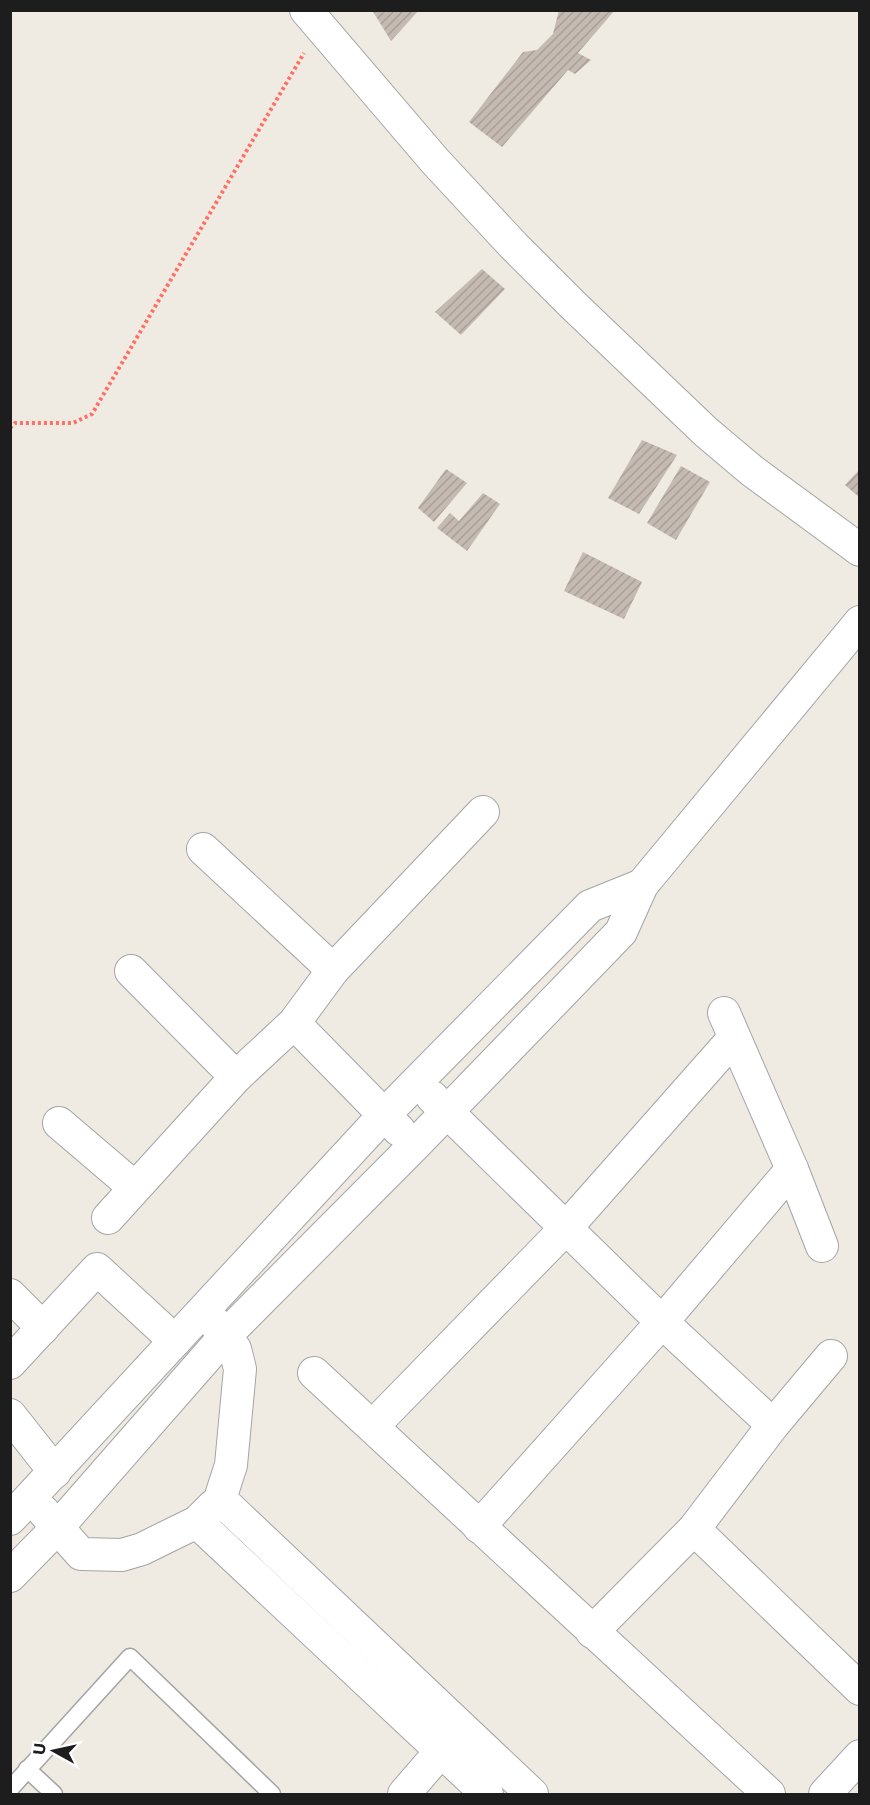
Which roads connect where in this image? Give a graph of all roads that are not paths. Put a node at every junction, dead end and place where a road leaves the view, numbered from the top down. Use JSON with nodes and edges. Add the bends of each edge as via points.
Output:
{"nodes":[{"id":1,"x":312,"y":19,"type":"edge"},
{"id":2,"x":860,"y":550,"type":"edge"},
{"id":3,"x":860,"y":622,"type":"edge"},
{"id":4,"x":483,"y":812,"type":"dead end"},
{"id":5,"x":203,"y":849,"type":"dead end"},
{"id":6,"x":642,"y":885,"type":"junction"},
{"id":7,"x":333,"y":970,"type":"junction"},
{"id":8,"x":131,"y":971,"type":"dead end"},
{"id":9,"x":294,"y":1023,"type":"junction"},
{"id":10,"x":236,"y":1077,"type":"junction"},
{"id":11,"x":417,"y":1082,"type":"junction"},
{"id":12,"x":447,"y":1111,"type":"junction"},
{"id":13,"x":384,"y":1115,"type":"junction"},
{"id":14,"x":60,"y":1123,"type":"dead end"},
{"id":15,"x":414,"y":1146,"type":"junction"},
{"id":16,"x":792,"y":1168,"type":"junction"},
{"id":17,"x":134,"y":1187,"type":"junction"},
{"id":18,"x":108,"y":1218,"type":"dead end"},
{"id":19,"x":566,"y":1228,"type":"junction"},
{"id":20,"x":822,"y":1246,"type":"dead end"},
{"id":21,"x":10,"y":1295,"type":"edge"},
{"id":22,"x":203,"y":1310,"type":"junction"},
{"id":23,"x":662,"y":1322,"type":"junction"},
{"id":24,"x":43,"y":1328,"type":"junction"},
{"id":25,"x":225,"y":1335,"type":"junction"},
{"id":26,"x":175,"y":1341,"type":"junction"},
{"id":27,"x":831,"y":1356,"type":"dead end"},
{"id":28,"x":10,"y":1363,"type":"edge"},
{"id":29,"x":314,"y":1373,"type":"dead end"},
{"id":30,"x":10,"y":1415,"type":"edge"},
{"id":31,"x":773,"y":1425,"type":"junction"},
{"id":32,"x":373,"y":1426,"type":"junction"},
{"id":33,"x":55,"y":1472,"type":"junction"},
{"id":34,"x":32,"y":1497,"type":"junction"},
{"id":35,"x":220,"y":1499,"type":"junction"},
{"id":36,"x":10,"y":1519,"type":"edge"},
{"id":37,"x":197,"y":1522,"type":"junction"},
{"id":38,"x":479,"y":1527,"type":"junction"},
{"id":39,"x":57,"y":1528,"type":"junction"},
{"id":40,"x":693,"y":1529,"type":"junction"},
{"id":41,"x":10,"y":1576,"type":"edge"},
{"id":42,"x":592,"y":1632,"type":"junction"},
{"id":43,"x":860,"y":1689,"type":"edge"},
{"id":44,"x":461,"y":1729,"type":"junction"},
{"id":45,"x":441,"y":1752,"type":"junction"},
{"id":46,"x":860,"y":1756,"type":"edge"},
{"id":47,"x":27,"y":1769,"type":"junction"},
{"id":48,"x":10,"y":1789,"type":"edge"},
{"id":49,"x":54,"y":1794,"type":"edge"},
{"id":50,"x":272,"y":1794,"type":"edge"},
{"id":51,"x":404,"y":1794,"type":"edge"},
{"id":52,"x":487,"y":1794,"type":"edge"},
{"id":53,"x":532,"y":1794,"type":"edge"},
{"id":54,"x":769,"y":1794,"type":"edge"},
{"id":55,"x":825,"y":1794,"type":"edge"}],
"edges":[{"from":1,"to":2,"type":"street","via":[[435,161],[574,306],[706,432]]},
{"from":3,"to":6,"type":"street"},
{"from":4,"to":7,"type":"street"},
{"from":5,"to":7,"type":"street"},
{"from":6,"to":11,"type":"street","via":[[590,906]]},
{"from":6,"to":12,"type":"street","via":[[621,932]]},
{"from":7,"to":9,"type":"street"},
{"from":8,"to":10,"type":"street"},
{"from":9,"to":10,"type":"street"},
{"from":9,"to":13,"type":"street"},
{"from":10,"to":17,"type":"street"},
{"from":11,"to":12,"type":"street"},
{"from":11,"to":13,"type":"street"},
{"from":12,"to":15,"type":"street"},
{"from":12,"to":19,"type":"street"},
{"from":13,"to":15,"type":"street"},
{"from":13,"to":22,"type":"street"},
{"from":14,"to":17,"type":"street"},
{"from":15,"to":25,"type":"street"},
{"from":16,"to":19,"type":"street","via":[[729,1026]]},
{"from":16,"to":20,"type":"street"},
{"from":16,"to":23,"type":"street"},
{"from":17,"to":18,"type":"street"},
{"from":19,"to":23,"type":"street"},
{"from":19,"to":32,"type":"street"},
{"from":21,"to":24,"type":"street"},
{"from":22,"to":25,"type":"street"},
{"from":22,"to":26,"type":"street"},
{"from":23,"to":31,"type":"street"},
{"from":23,"to":38,"type":"street"},
{"from":24,"to":26,"type":"street","via":[[98,1269]]},
{"from":24,"to":28,"type":"street"},
{"from":25,"to":35,"type":"street","via":[[235,1349],[240,1369],[231,1465]]},
{"from":25,"to":39,"type":"street"},
{"from":26,"to":33,"type":"street"},
{"from":27,"to":31,"type":"street"},
{"from":29,"to":32,"type":"street"},
{"from":30,"to":33,"type":"street"},
{"from":31,"to":40,"type":"street"},
{"from":32,"to":38,"type":"street"},
{"from":33,"to":34,"type":"street"},
{"from":34,"to":36,"type":"street"},
{"from":34,"to":39,"type":"street"},
{"from":35,"to":37,"type":"street"},
{"from":35,"to":44,"type":"street"},
{"from":37,"to":39,"type":"street","via":[[122,1555],[81,1554]]},
{"from":37,"to":45,"type":"street"},
{"from":38,"to":42,"type":"street"},
{"from":39,"to":41,"type":"street"},
{"from":40,"to":42,"type":"street"},
{"from":40,"to":43,"type":"street"},
{"from":42,"to":54,"type":"street"},
{"from":44,"to":45,"type":"street"},
{"from":44,"to":53,"type":"street"},
{"from":45,"to":51,"type":"street"},
{"from":45,"to":52,"type":"street"},
{"from":46,"to":55,"type":"street"},
{"from":47,"to":48,"type":"lane"},
{"from":47,"to":49,"type":"lane"},
{"from":47,"to":50,"type":"lane","via":[[130,1657]]}]}
